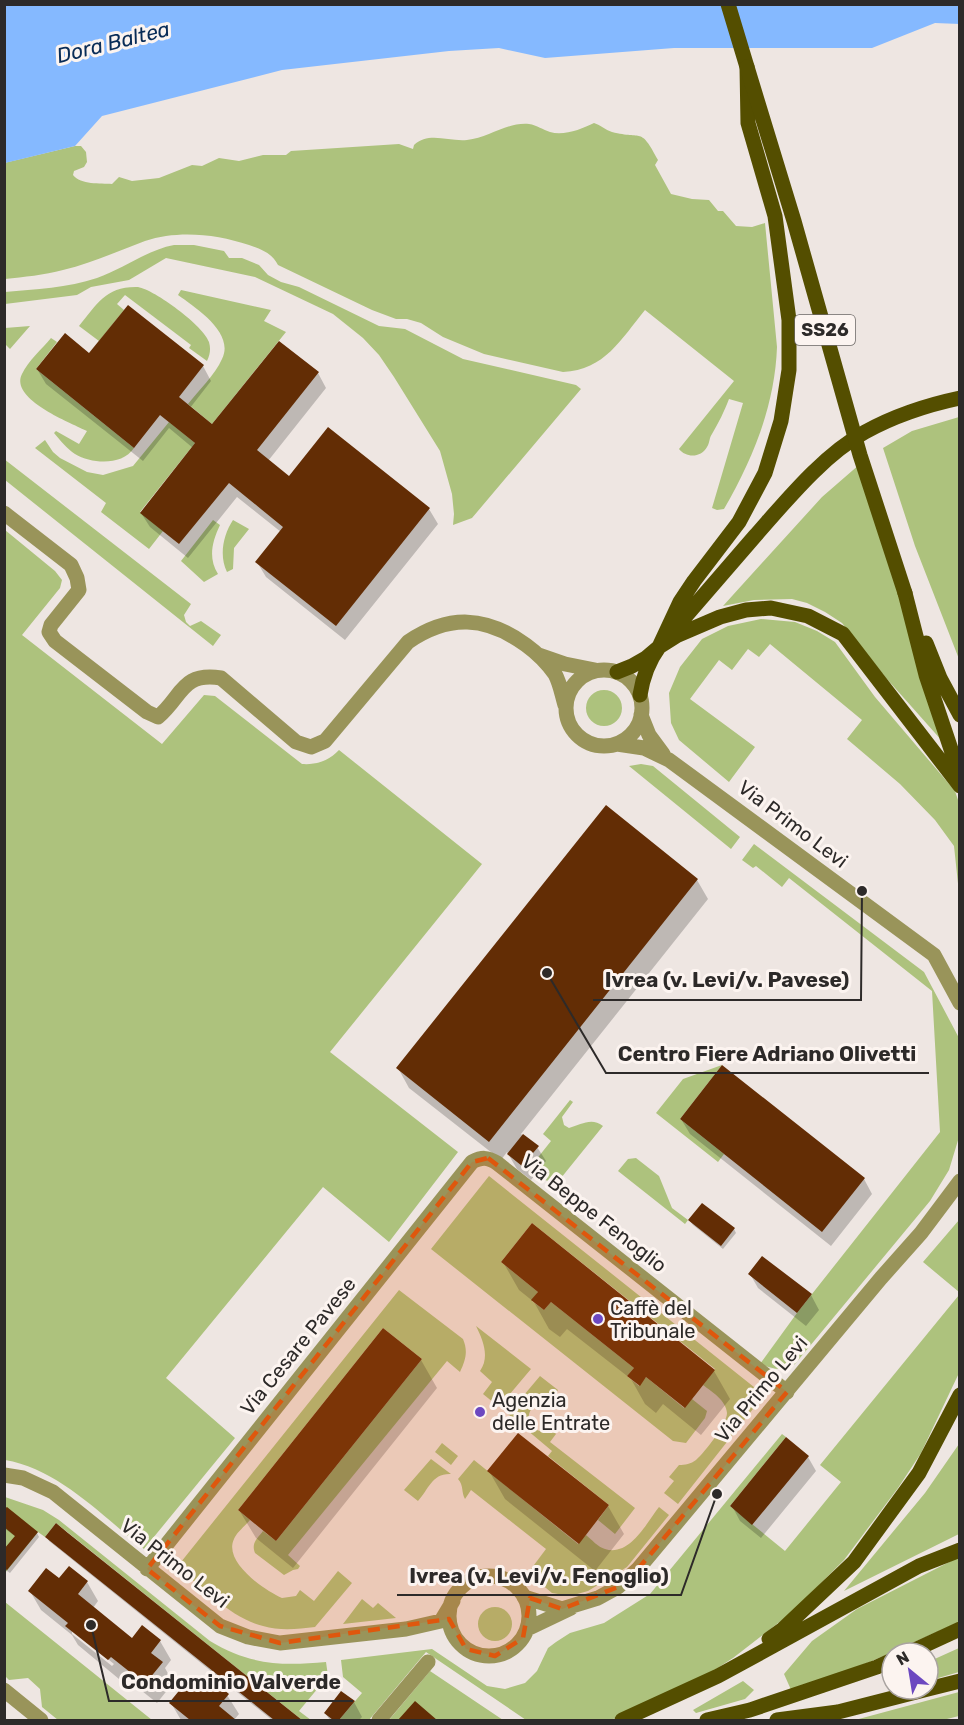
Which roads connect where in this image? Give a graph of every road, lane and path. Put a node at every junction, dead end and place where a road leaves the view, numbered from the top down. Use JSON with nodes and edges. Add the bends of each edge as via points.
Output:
{"nodes":[{"id":1,"x":728,"y":4,"type":"edge"},
{"id":2,"x":747,"y":67,"type":"junction"},
{"id":3,"x":960,"y":398,"type":"edge"},
{"id":4,"x":4,"y":513,"type":"edge"},
{"id":5,"x":906,"y":593,"type":"junction"},
{"id":6,"x":659,"y":647,"type":"junction"},
{"id":7,"x":539,"y":655,"type":"junction"},
{"id":8,"x":596,"y":670,"type":"junction"},
{"id":9,"x":617,"y":672,"type":"junction"},
{"id":10,"x":640,"y":695,"type":"junction"},
{"id":11,"x":565,"y":705,"type":"junction"},
{"id":12,"x":959,"y":714,"type":"edge"},
{"id":13,"x":641,"y":715,"type":"junction"},
{"id":14,"x":617,"y":744,"type":"junction"},
{"id":15,"x":669,"y":760,"type":"junction"},
{"id":16,"x":960,"y":776,"type":"edge"},
{"id":17,"x":960,"y":786,"type":"edge"},
{"id":18,"x":960,"y":1003,"type":"edge"},
{"id":19,"x":488,"y":1158,"type":"joint"},
{"id":20,"x":960,"y":1181,"type":"edge"},
{"id":21,"x":787,"y":1392,"type":"junction"},
{"id":22,"x":960,"y":1395,"type":"edge"},
{"id":23,"x":4,"y":1475,"type":"edge"},
{"id":24,"x":960,"y":1550,"type":"edge"},
{"id":25,"x":147,"y":1569,"type":"junction"},
{"id":26,"x":524,"y":1597,"type":"junction"},
{"id":27,"x":453,"y":1601,"type":"junction"},
{"id":28,"x":579,"y":1605,"type":"junction"},
{"id":29,"x":406,"y":1629,"type":"junction"},
{"id":30,"x":527,"y":1629,"type":"junction"},
{"id":31,"x":960,"y":1629,"type":"edge"},
{"id":32,"x":454,"y":1635,"type":"junction"},
{"id":33,"x":934,"y":1641,"type":"edge"},
{"id":34,"x":428,"y":1662,"type":"dead end"},
{"id":35,"x":880,"y":1666,"type":"edge"},
{"id":36,"x":718,"y":1676,"type":"junction"},
{"id":37,"x":960,"y":1681,"type":"edge"},
{"id":38,"x":940,"y":1686,"type":"edge"},
{"id":39,"x":4,"y":1690,"type":"edge"},
{"id":40,"x":881,"y":1701,"type":"edge"},
{"id":41,"x":41,"y":1720,"type":"edge"},
{"id":42,"x":379,"y":1720,"type":"edge"},
{"id":43,"x":622,"y":1720,"type":"edge"},
{"id":44,"x":706,"y":1720,"type":"edge"},
{"id":45,"x":777,"y":1720,"type":"edge"}],
"edges":[{"from":1,"to":2,"type":"main road","number":"SS26"},
{"from":2,"to":5,"type":"main road","number":"SS26","bridge":true,"via":[[860,455]]},
{"from":2,"to":6,"type":"main road","bridge":true,"via":[[748,123],[775,216],[789,320],[789,370],[781,421],[765,473],[740,522],[680,602]]},
{"from":3,"to":6,"type":"main road","via":[[936,403],[863,432],[828,459],[794,491]]},
{"from":4,"to":7,"type":"street","via":[[71,565],[77,578],[79,590],[48,632],[158,717],[188,682],[205,676],[221,678],[296,742],[311,747],[325,741],[408,642],[424,631],[460,621],[493,625]]},
{"from":5,"to":12,"type":"main road","number":"SS26"},
{"from":5,"to":16,"type":"main road","via":[[926,675]]},
{"from":6,"to":9,"type":"main road"},
{"from":6,"to":10,"type":"main road","via":[[646,669]]},
{"from":6,"to":17,"type":"main road","via":[[696,626],[747,610],[771,608],[808,616],[843,634]]},
{"from":7,"to":8,"type":"street"},
{"from":7,"to":11,"type":"street","via":[[556,676]]},
{"from":8,"to":9,"type":"street"},
{"from":8,"to":11,"type":"street","via":[[578,679]]},
{"from":9,"to":10,"type":"street"},
{"from":10,"to":13,"type":"street"},
{"from":11,"to":14,"type":"street","via":[[566,718],[580,739],[604,747]]},
{"from":13,"to":14,"type":"street","via":[[633,733]]},
{"from":13,"to":15,"type":"street","name":"Via Primo Levi","via":[[655,745]]},
{"from":14,"to":15,"type":"street","name":"Via Primo Levi","via":[[644,748]]},
{"from":15,"to":18,"type":"street","name":"Via Primo Levi","via":[[934,955]]},
{"from":19,"to":21,"type":"street","name":"Via Beppe Fenoglio"},
{"from":19,"to":25,"type":"street","name":"Via Cesare Pavese","via":[[472,1162]]},
{"from":20,"to":21,"type":"street","name":"Via Primo Levi"},
{"from":21,"to":28,"type":"street","name":"Via Primo Levi","via":[[638,1569],[608,1593]]},
{"from":22,"to":36,"type":"main road","via":[[919,1473],[854,1562],[783,1629]]},
{"from":23,"to":25,"type":"street","name":"Via Primo Levi","via":[[23,1478],[53,1492]]},
{"from":24,"to":36,"type":"main road","via":[[919,1566]]},
{"from":25,"to":29,"type":"street","name":"Via Primo Levi","via":[[220,1626],[248,1637],[280,1643]]},
{"from":26,"to":27,"type":"street","via":[[511,1583],[489,1576],[468,1582]]},
{"from":26,"to":28,"type":"street","name":"Via Primo Levi","via":[[562,1609]]},
{"from":26,"to":30,"type":"street","via":[[529,1613]]},
{"from":27,"to":29,"type":"street","name":"Via Primo Levi","via":[[441,1621]]},
{"from":27,"to":32,"type":"street","via":[[450,1617]]},
{"from":28,"to":30,"type":"street","name":"Via Primo Levi"},
{"from":29,"to":32,"type":"street","name":"Via Primo Levi"},
{"from":30,"to":32,"type":"street","via":[[511,1649],[491,1656],[469,1650]]},
{"from":31,"to":33,"type":"main road"},
{"from":34,"to":42,"type":"street"},
{"from":35,"to":44,"type":"main road","via":[[750,1710]]},
{"from":36,"to":43,"type":"main road"},
{"from":37,"to":38,"type":"main road"},
{"from":39,"to":41,"type":"street"},
{"from":40,"to":45,"type":"main road","via":[[838,1712]]}]}
